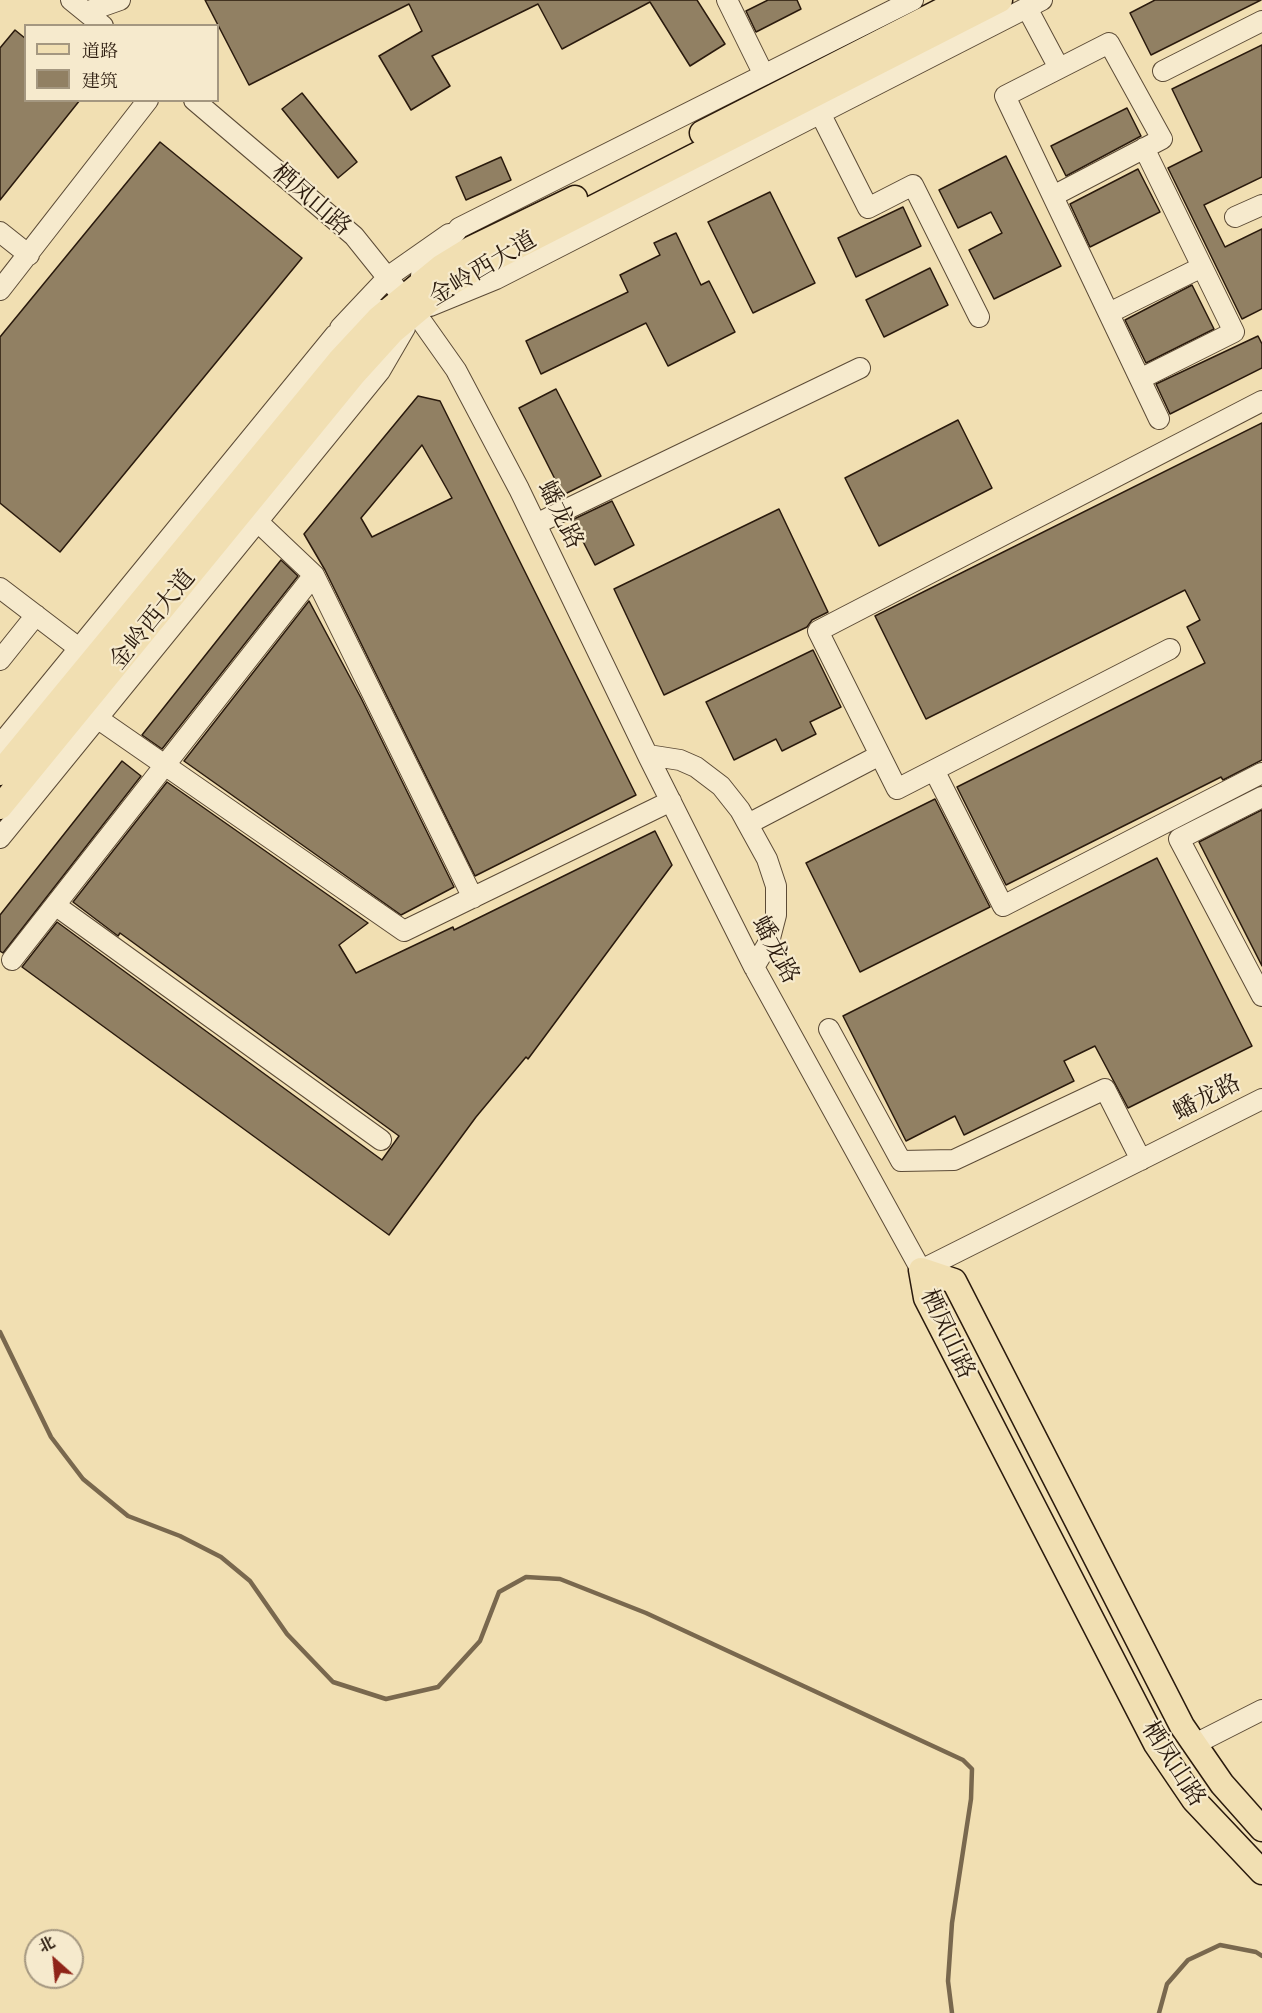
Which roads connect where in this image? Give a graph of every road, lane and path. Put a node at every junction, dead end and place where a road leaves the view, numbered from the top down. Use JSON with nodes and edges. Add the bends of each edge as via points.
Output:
{"nodes":[{"id":1,"x":120,"y":0,"type":"edge"},
{"id":2,"x":727,"y":0,"type":"edge"},
{"id":3,"x":913,"y":0,"type":"edge"},
{"id":4,"x":962,"y":0,"type":"edge"},
{"id":5,"x":1000,"y":0,"type":"edge"},
{"id":6,"x":1034,"y":4,"type":"edge"},
{"id":7,"x":79,"y":6,"type":"edge"},
{"id":8,"x":1262,"y":21,"type":"edge"},
{"id":9,"x":101,"y":24,"type":"edge"},
{"id":10,"x":1059,"y":68,"type":"junction"},
{"id":11,"x":1163,"y":71,"type":"dead end"},
{"id":12,"x":764,"y":75,"type":"junction"},
{"id":13,"x":146,"y":102,"type":"edge"},
{"id":14,"x":196,"y":102,"type":"edge"},
{"id":15,"x":820,"y":113,"type":"junction"},
{"id":16,"x":1144,"y":148,"type":"junction"},
{"id":17,"x":1053,"y":196,"type":"junction"},
{"id":18,"x":1262,"y":205,"type":"edge"},
{"id":19,"x":1235,"y":217,"type":"dead end"},
{"id":20,"x":459,"y":228,"type":"junction"},
{"id":21,"x":0,"y":232,"type":"edge"},
{"id":22,"x":29,"y":255,"type":"junction"},
{"id":23,"x":1202,"y":267,"type":"junction"},
{"id":24,"x":387,"y":277,"type":"junction"},
{"id":25,"x":0,"y":290,"type":"edge"},
{"id":26,"x":415,"y":312,"type":"junction"},
{"id":27,"x":1109,"y":313,"type":"junction"},
{"id":28,"x":979,"y":317,"type":"dead end"},
{"id":29,"x":335,"y":335,"type":"junction"},
{"id":30,"x":860,"y":368,"type":"dead end"},
{"id":31,"x":1140,"y":380,"type":"junction"},
{"id":32,"x":1262,"y":401,"type":"edge"},
{"id":33,"x":1159,"y":419,"type":"dead end"},
{"id":34,"x":257,"y":521,"type":"junction"},
{"id":35,"x":536,"y":524,"type":"junction"},
{"id":36,"x":314,"y":575,"type":"junction"},
{"id":37,"x":0,"y":588,"type":"edge"},
{"id":38,"x":36,"y":615,"type":"junction"},
{"id":39,"x":80,"y":649,"type":"junction"},
{"id":40,"x":1170,"y":649,"type":"dead end"},
{"id":41,"x":0,"y":660,"type":"edge"},
{"id":42,"x":97,"y":718,"type":"junction"},
{"id":43,"x":0,"y":745,"type":"edge"},
{"id":44,"x":648,"y":755,"type":"junction"},
{"id":45,"x":880,"y":755,"type":"junction"},
{"id":46,"x":164,"y":765,"type":"junction"},
{"id":47,"x":934,"y":770,"type":"junction"},
{"id":48,"x":0,"y":772,"type":"edge"},
{"id":49,"x":1262,"y":772,"type":"edge"},
{"id":50,"x":1262,"y":796,"type":"edge"},
{"id":51,"x":671,"y":801,"type":"junction"},
{"id":52,"x":0,"y":807,"type":"edge"},
{"id":53,"x":747,"y":824,"type":"junction"},
{"id":54,"x":0,"y":838,"type":"edge"},
{"id":55,"x":473,"y":898,"type":"junction"},
{"id":56,"x":55,"y":905,"type":"junction"},
{"id":57,"x":12,"y":960,"type":"dead end"},
{"id":58,"x":754,"y":967,"type":"junction"},
{"id":59,"x":1261,"y":990,"type":"edge"},
{"id":60,"x":829,"y":1029,"type":"dead end"},
{"id":61,"x":1262,"y":1099,"type":"edge"},
{"id":62,"x":381,"y":1140,"type":"dead end"},
{"id":63,"x":1141,"y":1160,"type":"junction"},
{"id":64,"x":921,"y":1270,"type":"junction"},
{"id":65,"x":1262,"y":1710,"type":"edge"},
{"id":66,"x":1195,"y":1744,"type":"junction"},
{"id":67,"x":1262,"y":1829,"type":"edge"},
{"id":68,"x":1262,"y":1872,"type":"edge"}],
"edges":[{"from":1,"to":7,"type":"street"},
{"from":2,"to":12,"type":"street"},
{"from":3,"to":12,"type":"street"},
{"from":4,"to":26,"type":"main road","name":"金岭西大道","via":[[472,248],[441,267]]},
{"from":5,"to":26,"type":"main road","name":"金岭西大道","via":[[481,265],[449,284]]},
{"from":6,"to":10,"type":"street"},
{"from":6,"to":15,"type":"street"},
{"from":7,"to":9,"type":"street"},
{"from":8,"to":11,"type":"street"},
{"from":10,"to":16,"type":"street","via":[[1109,42],[1162,139]]},
{"from":10,"to":17,"type":"street","via":[[1005,96]]},
{"from":12,"to":20,"type":"street"},
{"from":13,"to":22,"type":"street"},
{"from":14,"to":24,"type":"street","name":"栖凤山路","via":[[328,212],[354,236]]},
{"from":15,"to":26,"type":"street","via":[[496,279]]},
{"from":15,"to":28,"type":"street","via":[[868,208],[913,185]]},
{"from":16,"to":17,"type":"street"},
{"from":16,"to":23,"type":"street"},
{"from":17,"to":27,"type":"street"},
{"from":18,"to":19,"type":"street"},
{"from":20,"to":24,"type":"street"},
{"from":20,"to":26,"type":"street"},
{"from":21,"to":22,"type":"street"},
{"from":22,"to":25,"type":"street"},
{"from":23,"to":27,"type":"street"},
{"from":23,"to":31,"type":"street","via":[[1234,332]]},
{"from":24,"to":26,"type":"street","name":"栖凤山路"},
{"from":24,"to":29,"type":"street"},
{"from":26,"to":29,"type":"street"},
{"from":26,"to":34,"type":"street","via":[[380,371]]},
{"from":26,"to":35,"type":"street","name":"蟠龙路","via":[[456,370]]},
{"from":26,"to":48,"type":"main road","name":"金岭西大道","via":[[379,318],[339,361]]},
{"from":26,"to":52,"type":"main road","name":"金岭西大道","via":[[354,374]]},
{"from":27,"to":31,"type":"street"},
{"from":29,"to":39,"type":"street"},
{"from":30,"to":35,"type":"street"},
{"from":31,"to":33,"type":"street"},
{"from":32,"to":45,"type":"street","via":[[818,631]]},
{"from":34,"to":36,"type":"street"},
{"from":34,"to":42,"type":"street"},
{"from":35,"to":44,"type":"street","name":"蟠龙路"},
{"from":36,"to":46,"type":"street"},
{"from":36,"to":55,"type":"street"},
{"from":37,"to":38,"type":"street"},
{"from":38,"to":39,"type":"street"},
{"from":38,"to":41,"type":"street"},
{"from":39,"to":43,"type":"street"},
{"from":40,"to":47,"type":"street"},
{"from":42,"to":46,"type":"street"},
{"from":42,"to":54,"type":"street"},
{"from":44,"to":51,"type":"street","name":"蟠龙路"},
{"from":44,"to":53,"type":"street","via":[[680,760],[710,776],[731,797]]},
{"from":45,"to":47,"type":"street","via":[[897,789]]},
{"from":45,"to":53,"type":"street"},
{"from":46,"to":55,"type":"street","via":[[404,932]]},
{"from":46,"to":56,"type":"street"},
{"from":47,"to":49,"type":"street","via":[[1003,906]]},
{"from":50,"to":59,"type":"street","via":[[1179,839]]},
{"from":51,"to":55,"type":"street"},
{"from":51,"to":58,"type":"street","name":"蟠龙路"},
{"from":53,"to":58,"type":"street","via":[[767,859],[777,901],[774,929]]},
{"from":56,"to":57,"type":"street"},
{"from":56,"to":62,"type":"street"},
{"from":58,"to":64,"type":"street","name":"蟠龙路"},
{"from":60,"to":63,"type":"street","via":[[901,1161],[954,1160],[1105,1089]]},
{"from":61,"to":63,"type":"street","name":"蟠龙路"},
{"from":63,"to":64,"type":"street","name":"蟠龙路"},
{"from":64,"to":66,"type":"main road","name":"栖凤山路","via":[[954,1281],[1182,1726]]},
{"from":64,"to":68,"type":"main road","name":"栖凤山路","via":[[926,1298],[1156,1744],[1194,1800]]},
{"from":65,"to":66,"type":"street"},
{"from":66,"to":67,"type":"main road","name":"栖凤山路","via":[[1222,1784]]}]}
